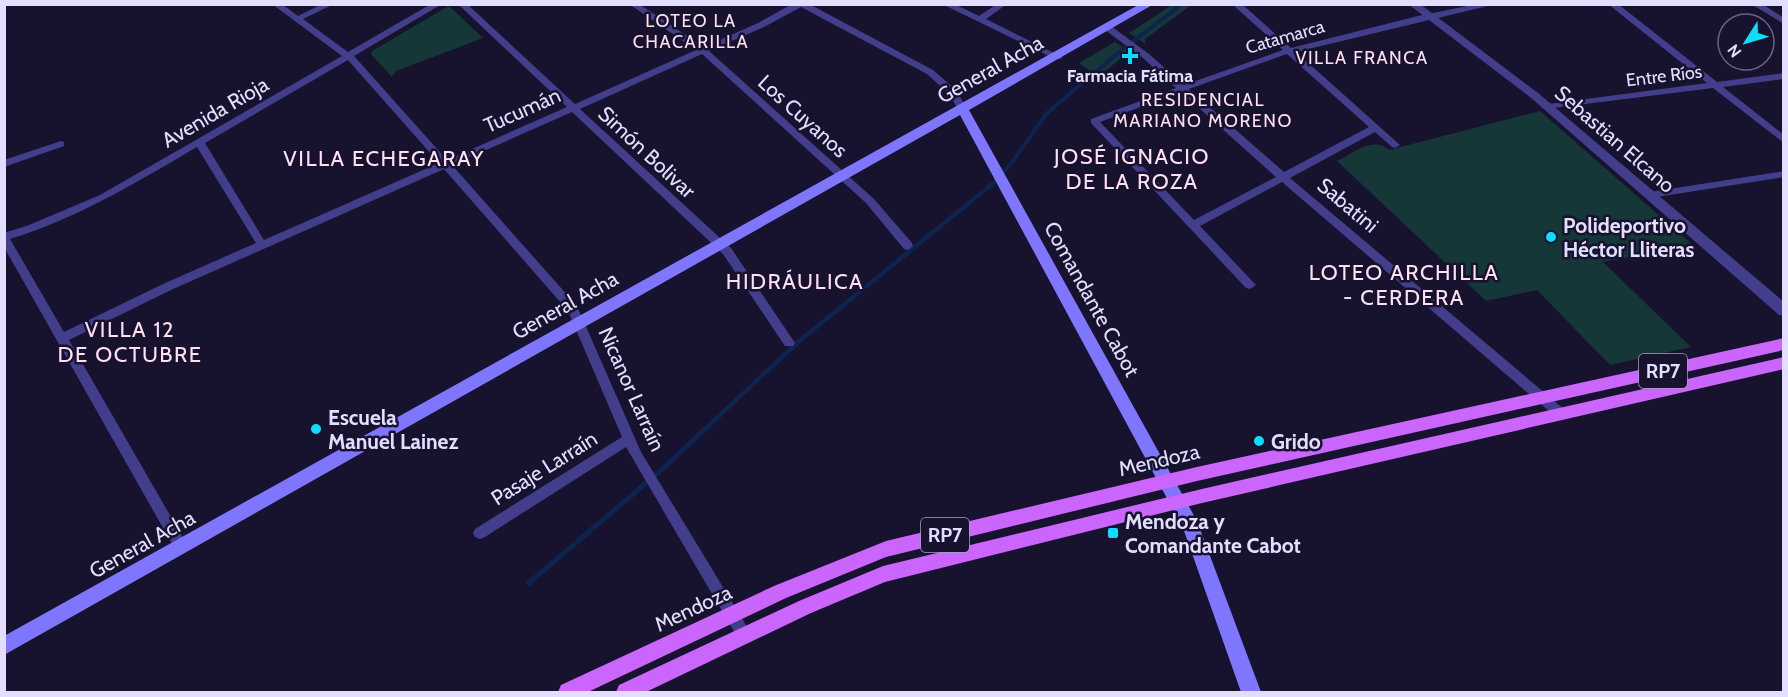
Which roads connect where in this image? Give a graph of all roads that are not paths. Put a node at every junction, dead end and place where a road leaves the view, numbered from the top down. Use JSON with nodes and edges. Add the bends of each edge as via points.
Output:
{"nodes":[{"id":1,"x":276,"y":4,"type":"edge"},
{"id":2,"x":330,"y":4,"type":"edge"},
{"id":3,"x":438,"y":4,"type":"edge"},
{"id":4,"x":462,"y":4,"type":"edge"},
{"id":5,"x":633,"y":4,"type":"edge"},
{"id":6,"x":800,"y":4,"type":"edge"},
{"id":7,"x":946,"y":4,"type":"edge"},
{"id":8,"x":1003,"y":4,"type":"edge"},
{"id":9,"x":1149,"y":4,"type":"edge"},
{"id":10,"x":1236,"y":4,"type":"edge"},
{"id":11,"x":1413,"y":4,"type":"edge"},
{"id":12,"x":1492,"y":4,"type":"edge"},
{"id":13,"x":1612,"y":4,"type":"edge"},
{"id":14,"x":1755,"y":4,"type":"edge"},
{"id":15,"x":1430,"y":17,"type":"junction"},
{"id":16,"x":297,"y":19,"type":"junction"},
{"id":17,"x":979,"y":20,"type":"junction"},
{"id":18,"x":1784,"y":22,"type":"edge"},
{"id":19,"x":1108,"y":28,"type":"junction"},
{"id":20,"x":702,"y":51,"type":"junction"},
{"id":21,"x":1288,"y":51,"type":"junction"},
{"id":22,"x":348,"y":56,"type":"junction"},
{"id":23,"x":1058,"y":57,"type":"junction"},
{"id":24,"x":1784,"y":76,"type":"edge"},
{"id":25,"x":1716,"y":86,"type":"junction"},
{"id":26,"x":1183,"y":88,"type":"junction"},
{"id":27,"x":1548,"y":107,"type":"junction"},
{"id":28,"x":573,"y":108,"type":"junction"},
{"id":29,"x":963,"y":110,"type":"junction"},
{"id":30,"x":1375,"y":128,"type":"junction"},
{"id":31,"x":1784,"y":140,"type":"edge"},
{"id":32,"x":199,"y":142,"type":"junction"},
{"id":33,"x":61,"y":144,"type":"dead end"},
{"id":34,"x":1395,"y":146,"type":"dead end"},
{"id":35,"x":4,"y":164,"type":"edge"},
{"id":36,"x":444,"y":164,"type":"junction"},
{"id":37,"x":1784,"y":174,"type":"edge"},
{"id":38,"x":843,"y":177,"type":"junction"},
{"id":39,"x":1283,"y":177,"type":"junction"},
{"id":40,"x":1650,"y":195,"type":"junction"},
{"id":41,"x":1193,"y":225,"type":"junction"},
{"id":42,"x":5,"y":237,"type":"edge"},
{"id":43,"x":262,"y":245,"type":"junction"},
{"id":44,"x":720,"y":245,"type":"junction"},
{"id":45,"x":908,"y":246,"type":"dead end"},
{"id":46,"x":1250,"y":285,"type":"dead end"},
{"id":47,"x":1784,"y":311,"type":"edge"},
{"id":48,"x":579,"y":323,"type":"junction"},
{"id":49,"x":62,"y":338,"type":"junction"},
{"id":50,"x":789,"y":342,"type":"dead end"},
{"id":51,"x":1784,"y":344,"type":"edge"},
{"id":52,"x":1784,"y":363,"type":"edge"},
{"id":53,"x":1542,"y":399,"type":"junction"},
{"id":54,"x":1561,"y":414,"type":"junction"},
{"id":55,"x":629,"y":439,"type":"junction"},
{"id":56,"x":1166,"y":482,"type":"junction"},
{"id":57,"x":1178,"y":502,"type":"junction"},
{"id":58,"x":480,"y":533,"type":"dead end"},
{"id":59,"x":181,"y":547,"type":"junction"},
{"id":60,"x":732,"y":615,"type":"junction"},
{"id":61,"x":744,"y":635,"type":"junction"},
{"id":62,"x":4,"y":646,"type":"edge"},
{"id":63,"x":568,"y":693,"type":"edge"},
{"id":64,"x":626,"y":693,"type":"edge"},
{"id":65,"x":1251,"y":693,"type":"edge"}],
"edges":[{"from":1,"to":16,"type":"street","name":"Nicanor Larraín"},
{"from":2,"to":16,"type":"street"},
{"from":3,"to":22,"type":"street","name":"Avenida Rioja"},
{"from":4,"to":28,"type":"street","name":"Simón Bolivar"},
{"from":5,"to":20,"type":"street","name":"Los Cuyanos"},
{"from":6,"to":20,"type":"street","name":"Tucumán"},
{"from":6,"to":29,"type":"street","name":"Comandante Cabot","via":[[930,72],[952,91]]},
{"from":7,"to":17,"type":"street"},
{"from":8,"to":17,"type":"street"},
{"from":9,"to":19,"type":"main road","name":"General Acha"},
{"from":10,"to":21,"type":"street"},
{"from":11,"to":15,"type":"street","name":"Sebastian Elcano"},
{"from":12,"to":15,"type":"street","name":"Catamarca"},
{"from":13,"to":25,"type":"street"},
{"from":14,"to":18,"type":"street"},
{"from":15,"to":21,"type":"street","name":"Catamarca"},
{"from":15,"to":27,"type":"street","name":"Sebastian Elcano"},
{"from":16,"to":22,"type":"street","name":"Nicanor Larraín"},
{"from":17,"to":23,"type":"street"},
{"from":19,"to":23,"type":"main road","name":"General Acha"},
{"from":19,"to":26,"type":"street","name":"Sabatini"},
{"from":20,"to":28,"type":"street","name":"Tucumán"},
{"from":20,"to":38,"type":"street","name":"Los Cuyanos"},
{"from":21,"to":26,"type":"street","name":"Catamarca"},
{"from":21,"to":30,"type":"street"},
{"from":22,"to":32,"type":"street","name":"Avenida Rioja"},
{"from":22,"to":36,"type":"street","name":"Nicanor Larraín"},
{"from":23,"to":29,"type":"main road","name":"General Acha"},
{"from":24,"to":25,"type":"street","name":"Entre Ríos"},
{"from":25,"to":27,"type":"street","name":"Entre Ríos"},
{"from":25,"to":31,"type":"street"},
{"from":26,"to":39,"type":"street","name":"Sabatini"},
{"from":26,"to":41,"type":"street","name":"Catamarca","via":[[1094,121]]},
{"from":27,"to":40,"type":"street","name":"Sebastian Elcano"},
{"from":28,"to":36,"type":"street","name":"Tucumán"},
{"from":28,"to":44,"type":"street","name":"Simón Bolivar"},
{"from":29,"to":38,"type":"main road","name":"General Acha"},
{"from":29,"to":56,"type":"main road","name":"Comandante Cabot"},
{"from":30,"to":34,"type":"street"},
{"from":30,"to":39,"type":"street"},
{"from":32,"to":42,"type":"street","name":"Avenida Rioja","via":[[104,197]]},
{"from":32,"to":43,"type":"street"},
{"from":33,"to":35,"type":"street"},
{"from":36,"to":43,"type":"street","name":"Tucumán"},
{"from":36,"to":48,"type":"street","name":"Nicanor Larraín","via":[[573,309]]},
{"from":37,"to":40,"type":"street"},
{"from":38,"to":44,"type":"main road","name":"General Acha"},
{"from":38,"to":45,"type":"street","name":"Los Cuyanos","via":[[870,201]]},
{"from":39,"to":41,"type":"street"},
{"from":39,"to":53,"type":"street","name":"Sabatini"},
{"from":40,"to":47,"type":"street","name":"Sebastian Elcano"},
{"from":41,"to":46,"type":"street"},
{"from":42,"to":49,"type":"street"},
{"from":43,"to":49,"type":"street","name":"Tucumán"},
{"from":44,"to":48,"type":"main road","name":"General Acha"},
{"from":44,"to":50,"type":"street","name":"Simón Bolivar"},
{"from":48,"to":55,"type":"street","name":"Nicanor Larraín"},
{"from":48,"to":59,"type":"main road","name":"General Acha"},
{"from":49,"to":59,"type":"street"},
{"from":51,"to":53,"type":"main road","name":"Mendoza","number":"RP7"},
{"from":52,"to":54,"type":"main road","number":"RP7"},
{"from":53,"to":54,"type":"street","name":"Sabatini"},
{"from":53,"to":56,"type":"main road","name":"Mendoza","number":"RP7"},
{"from":54,"to":57,"type":"main road","number":"RP7"},
{"from":55,"to":58,"type":"street","name":"Pasaje Larraín"},
{"from":55,"to":60,"type":"street","name":"Nicanor Larraín"},
{"from":56,"to":57,"type":"main road","name":"Comandante Cabot"},
{"from":56,"to":60,"type":"main road","name":"Mendoza","number":"RP7","via":[[878,552]]},
{"from":57,"to":61,"type":"main road","number":"RP7","via":[[883,574]]},
{"from":57,"to":65,"type":"main road","name":"Comandante Cabot","via":[[1191,526]]},
{"from":59,"to":62,"type":"main road","name":"General Acha"},
{"from":60,"to":61,"type":"street","name":"Nicanor Larraín"},
{"from":60,"to":63,"type":"main road","name":"Mendoza","number":"RP7"},
{"from":61,"to":64,"type":"main road","number":"RP7"}]}
